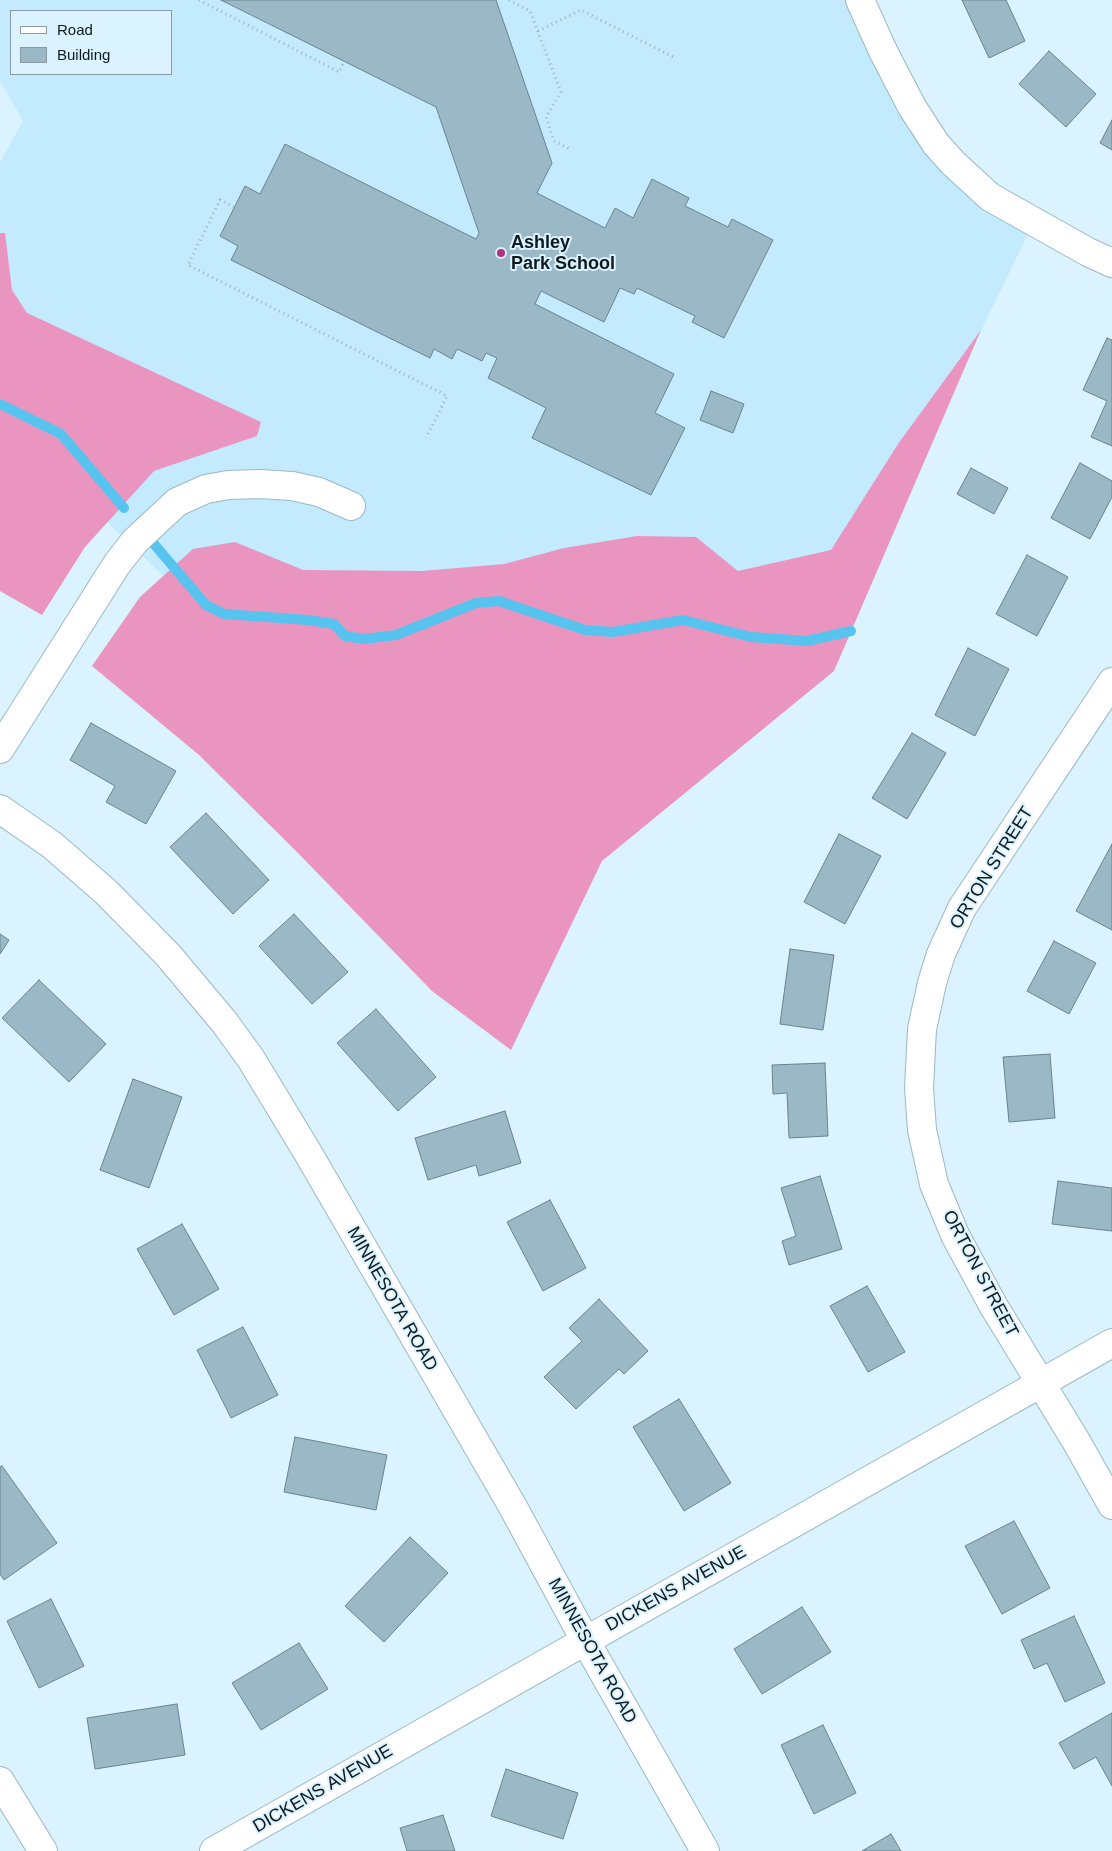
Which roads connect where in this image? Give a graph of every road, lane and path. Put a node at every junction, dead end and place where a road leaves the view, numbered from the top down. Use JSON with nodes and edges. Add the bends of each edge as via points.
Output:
{"nodes":[{"id":1,"x":199,"y":0,"type":"edge"},
{"id":2,"x":509,"y":0,"type":"edge"},
{"id":3,"x":860,"y":0,"type":"edge"},
{"id":4,"x":538,"y":31,"type":"junction"},
{"id":5,"x":675,"y":58,"type":"dead end"},
{"id":6,"x":344,"y":61,"type":"dead end"},
{"id":7,"x":570,"y":149,"type":"dead end"},
{"id":8,"x":234,"y":207,"type":"dead end"},
{"id":9,"x":1112,"y":263,"type":"edge"},
{"id":10,"x":426,"y":438,"type":"dead end"},
{"id":11,"x":351,"y":506,"type":"dead end"},
{"id":12,"x":1112,"y":682,"type":"edge"},
{"id":13,"x":0,"y":749,"type":"edge"},
{"id":14,"x":0,"y":809,"type":"edge"},
{"id":15,"x":1112,"y":1343,"type":"edge"},
{"id":16,"x":1041,"y":1383,"type":"junction"},
{"id":17,"x":1112,"y":1506,"type":"edge"},
{"id":18,"x":585,"y":1640,"type":"junction"},
{"id":19,"x":0,"y":1781,"type":"edge"},
{"id":20,"x":43,"y":1851,"type":"edge"},
{"id":21,"x":214,"y":1851,"type":"edge"},
{"id":22,"x":705,"y":1851,"type":"edge"}],
"edges":[{"from":1,"to":6,"type":"path","via":[[339,72]]},
{"from":2,"to":4,"type":"path","via":[[530,11]]},
{"from":3,"to":9,"type":"street","via":[[912,107],[953,163],[990,197]]},
{"from":4,"to":5,"type":"path","via":[[581,10]]},
{"from":4,"to":7,"type":"path","via":[[561,92],[546,117],[554,141]]},
{"from":8,"to":10,"type":"path","via":[[220,200],[188,265],[447,396]]},
{"from":11,"to":13,"type":"street","via":[[319,492],[260,484],[206,489],[178,502],[135,541],[117,564]]},
{"from":12,"to":16,"type":"street","name":"ORTON STREET","via":[[962,908],[941,954],[922,1029],[922,1130],[934,1184],[955,1235]]},
{"from":14,"to":18,"type":"street","name":"MINNESOTA ROAD","via":[[52,845],[106,892],[168,955],[235,1038],[313,1161],[513,1507]]},
{"from":15,"to":16,"type":"street","name":"DICKENS AVENUE"},
{"from":16,"to":17,"type":"street","name":"ORTON STREET"},
{"from":16,"to":18,"type":"street","name":"DICKENS AVENUE"},
{"from":18,"to":21,"type":"street","name":"DICKENS AVENUE"},
{"from":18,"to":22,"type":"street","name":"MINNESOTA ROAD"},
{"from":19,"to":20,"type":"street"}]}
